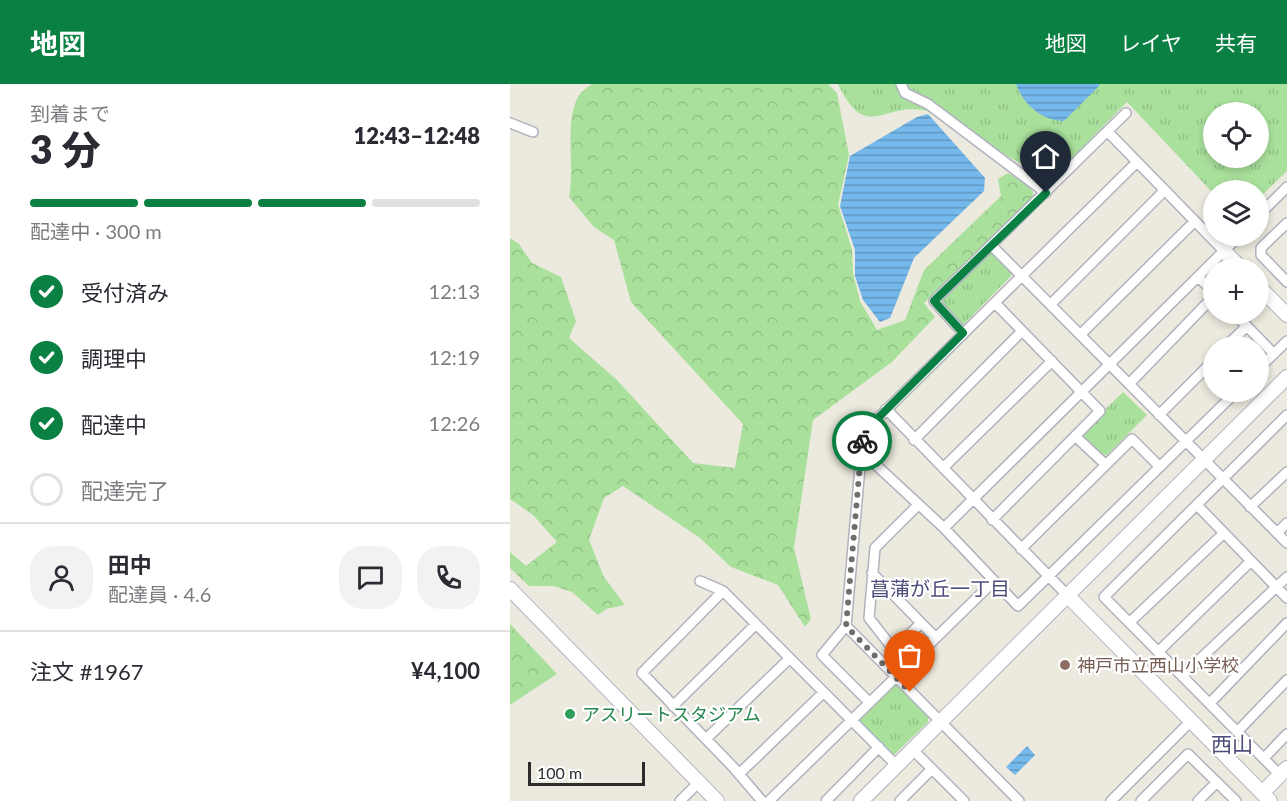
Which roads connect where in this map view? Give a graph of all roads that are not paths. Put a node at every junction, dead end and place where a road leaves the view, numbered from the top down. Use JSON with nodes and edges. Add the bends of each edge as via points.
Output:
{"nodes":[{"id":1,"x":901,"y":84,"type":"edge"},
{"id":2,"x":1126,"y":114,"type":"dead end"},
{"id":3,"x":510,"y":123,"type":"edge"},
{"id":4,"x":532,"y":132,"type":"dead end"},
{"id":5,"x":1108,"y":132,"type":"junction"},
{"id":6,"x":1137,"y":162,"type":"junction"},
{"id":7,"x":1287,"y":188,"type":"edge"},
{"id":8,"x":1165,"y":190,"type":"junction"},
{"id":9,"x":1046,"y":193,"type":"junction"},
{"id":10,"x":1269,"y":205,"type":"edge"},
{"id":11,"x":1195,"y":221,"type":"junction"},
{"id":12,"x":1287,"y":223,"type":"edge"},
{"id":13,"x":992,"y":246,"type":"junction"},
{"id":14,"x":1229,"y":246,"type":"edge"},
{"id":15,"x":1224,"y":251,"type":"junction"},
{"id":16,"x":1231,"y":258,"type":"edge"},
{"id":17,"x":1022,"y":276,"type":"junction"},
{"id":18,"x":1198,"y":277,"type":"junction"},
{"id":19,"x":1203,"y":282,"type":"edge"},
{"id":20,"x":1287,"y":282,"type":"edge"},
{"id":21,"x":1269,"y":297,"type":"edge"},
{"id":22,"x":995,"y":303,"type":"junction"},
{"id":23,"x":1052,"y":303,"type":"junction"},
{"id":24,"x":1203,"y":306,"type":"edge"},
{"id":25,"x":1287,"y":315,"type":"edge"},
{"id":26,"x":1247,"y":326,"type":"joint"},
{"id":27,"x":1022,"y":331,"type":"junction"},
{"id":28,"x":963,"y":333,"type":"junction"},
{"id":29,"x":1081,"y":334,"type":"junction"},
{"id":30,"x":1236,"y":336,"type":"edge"},
{"id":31,"x":1287,"y":341,"type":"edge"},
{"id":32,"x":1274,"y":354,"type":"junction"},
{"id":33,"x":1269,"y":359,"type":"edge"},
{"id":34,"x":1052,"y":361,"type":"junction"},
{"id":35,"x":1110,"y":364,"type":"junction"},
{"id":36,"x":1203,"y":371,"type":"edge"},
{"id":37,"x":1287,"y":377,"type":"edge"},
{"id":38,"x":1128,"y":384,"type":"junction"},
{"id":39,"x":1082,"y":392,"type":"junction"},
{"id":40,"x":1226,"y":402,"type":"edge"},
{"id":41,"x":886,"y":410,"type":"junction"},
{"id":42,"x":1159,"y":415,"type":"junction"},
{"id":43,"x":1287,"y":416,"type":"edge"},
{"id":44,"x":1076,"y":436,"type":"junction"},
{"id":45,"x":914,"y":440,"type":"junction"},
{"id":46,"x":1186,"y":441,"type":"junction"},
{"id":47,"x":861,"y":451,"type":"junction"},
{"id":48,"x":1203,"y":460,"type":"junction"},
{"id":49,"x":1105,"y":464,"type":"junction"},
{"id":50,"x":1160,"y":467,"type":"junction"},
{"id":51,"x":943,"y":468,"type":"junction"},
{"id":52,"x":1287,"y":472,"type":"edge"},
{"id":53,"x":1223,"y":479,"type":"junction"},
{"id":54,"x":974,"y":500,"type":"junction"},
{"id":55,"x":918,"y":504,"type":"junction"},
{"id":56,"x":1197,"y":505,"type":"junction"},
{"id":57,"x":1250,"y":507,"type":"junction"},
{"id":58,"x":992,"y":520,"type":"junction"},
{"id":59,"x":1287,"y":523,"type":"edge"},
{"id":60,"x":944,"y":528,"type":"junction"},
{"id":61,"x":1224,"y":533,"type":"junction"},
{"id":62,"x":1277,"y":533,"type":"junction"},
{"id":63,"x":1287,"y":543,"type":"edge"},
{"id":64,"x":1021,"y":549,"type":"junction"},
{"id":65,"x":1251,"y":561,"type":"junction"},
{"id":66,"x":872,"y":573,"type":"junction"},
{"id":67,"x":1048,"y":576,"type":"junction"},
{"id":68,"x":1287,"y":577,"type":"edge"},
{"id":69,"x":700,"y":581,"type":"dead end"},
{"id":70,"x":994,"y":581,"type":"junction"},
{"id":71,"x":1276,"y":587,"type":"junction"},
{"id":72,"x":510,"y":589,"type":"edge"},
{"id":73,"x":723,"y":591,"type":"junction"},
{"id":74,"x":1068,"y":597,"type":"junction"},
{"id":75,"x":1287,"y":598,"type":"edge"},
{"id":76,"x":510,"y":601,"type":"edge"},
{"id":77,"x":1130,"y":622,"type":"junction"},
{"id":78,"x":921,"y":623,"type":"junction"},
{"id":79,"x":1287,"y":623,"type":"edge"},
{"id":80,"x":756,"y":625,"type":"junction"},
{"id":81,"x":846,"y":626,"type":"junction"},
{"id":82,"x":935,"y":637,"type":"junction"},
{"id":83,"x":1159,"y":651,"type":"junction"},
{"id":84,"x":789,"y":659,"type":"junction"},
{"id":85,"x":1183,"y":675,"type":"junction"},
{"id":86,"x":894,"y":676,"type":"junction"},
{"id":87,"x":1287,"y":680,"type":"edge"},
{"id":88,"x":823,"y":693,"type":"junction"},
{"id":89,"x":869,"y":702,"type":"junction"},
{"id":90,"x":1210,"y":703,"type":"junction"},
{"id":91,"x":673,"y":706,"type":"junction"},
{"id":92,"x":851,"y":720,"type":"junction"},
{"id":93,"x":1191,"y":721,"type":"junction"},
{"id":94,"x":940,"y":723,"type":"junction"},
{"id":95,"x":1238,"y":731,"type":"junction"},
{"id":96,"x":1287,"y":734,"type":"edge"},
{"id":97,"x":706,"y":739,"type":"junction"},
{"id":98,"x":879,"y":747,"type":"junction"},
{"id":99,"x":913,"y":750,"type":"junction"},
{"id":100,"x":1264,"y":758,"type":"junction"},
{"id":101,"x":897,"y":765,"type":"junction"},
{"id":102,"x":933,"y":769,"type":"junction"},
{"id":103,"x":1284,"y":771,"type":"edge"},
{"id":104,"x":740,"y":774,"type":"junction"},
{"id":105,"x":1217,"y":782,"type":"junction"},
{"id":106,"x":693,"y":788,"type":"junction"},
{"id":107,"x":1262,"y":798,"type":"edge"},
{"id":108,"x":957,"y":799,"type":"edge"},
{"id":109,"x":680,"y":801,"type":"edge"},
{"id":110,"x":705,"y":801,"type":"edge"},
{"id":111,"x":717,"y":801,"type":"edge"},
{"id":112,"x":762,"y":801,"type":"edge"},
{"id":113,"x":769,"y":801,"type":"edge"},
{"id":114,"x":826,"y":801,"type":"edge"},
{"id":115,"x":861,"y":801,"type":"edge"},
{"id":116,"x":900,"y":801,"type":"edge"},
{"id":117,"x":1019,"y":801,"type":"edge"},
{"id":118,"x":1111,"y":801,"type":"edge"},
{"id":119,"x":1141,"y":801,"type":"edge"},
{"id":120,"x":1198,"y":801,"type":"edge"},
{"id":121,"x":1236,"y":801,"type":"edge"}],
"edges":[{"from":1,"to":9,"type":"street","via":[[905,93],[928,104]]},
{"from":2,"to":5,"type":"street"},
{"from":3,"to":4,"type":"street"},
{"from":5,"to":6,"type":"street"},
{"from":5,"to":9,"type":"street"},
{"from":6,"to":8,"type":"street"},
{"from":6,"to":17,"type":"street"},
{"from":7,"to":10,"type":"street"},
{"from":8,"to":11,"type":"street"},
{"from":8,"to":23,"type":"street"},
{"from":9,"to":13,"type":"street"},
{"from":11,"to":15,"type":"street"},
{"from":11,"to":29,"type":"street"},
{"from":12,"to":20,"type":"street","via":[[1261,248],[1262,255]]},
{"from":13,"to":17,"type":"street"},
{"from":13,"to":28,"type":"street","via":[[934,301]]},
{"from":14,"to":15,"type":"street"},
{"from":15,"to":16,"type":"street"},
{"from":15,"to":18,"type":"street"},
{"from":17,"to":22,"type":"street"},
{"from":17,"to":23,"type":"street"},
{"from":18,"to":19,"type":"street"},
{"from":18,"to":35,"type":"street"},
{"from":21,"to":25,"type":"street"},
{"from":22,"to":27,"type":"street"},
{"from":22,"to":28,"type":"street"},
{"from":23,"to":29,"type":"street"},
{"from":24,"to":38,"type":"street"},
{"from":26,"to":30,"type":"street"},
{"from":26,"to":32,"type":"street"},
{"from":27,"to":34,"type":"street"},
{"from":27,"to":45,"type":"street"},
{"from":28,"to":41,"type":"street"},
{"from":29,"to":35,"type":"street"},
{"from":31,"to":32,"type":"street"},
{"from":32,"to":33,"type":"street"},
{"from":34,"to":39,"type":"street"},
{"from":34,"to":51,"type":"street"},
{"from":35,"to":38,"type":"street"},
{"from":35,"to":39,"type":"street"},
{"from":36,"to":42,"type":"street"},
{"from":37,"to":48,"type":"street"},
{"from":38,"to":42,"type":"street"},
{"from":39,"to":44,"type":"street","via":[[1100,411]]},
{"from":39,"to":54,"type":"street"},
{"from":40,"to":46,"type":"street"},
{"from":41,"to":45,"type":"street"},
{"from":41,"to":47,"type":"street","via":[[863,433]]},
{"from":42,"to":46,"type":"street"},
{"from":43,"to":53,"type":"street"},
{"from":44,"to":49,"type":"street"},
{"from":44,"to":58,"type":"street"},
{"from":45,"to":51,"type":"street"},
{"from":46,"to":48,"type":"street"},
{"from":46,"to":50,"type":"street"},
{"from":47,"to":55,"type":"street"},
{"from":47,"to":81,"type":"street"},
{"from":48,"to":53,"type":"street"},
{"from":48,"to":74,"type":"street"},
{"from":49,"to":50,"type":"street","via":[[1132,439]]},
{"from":49,"to":64,"type":"street"},
{"from":50,"to":67,"type":"street"},
{"from":51,"to":54,"type":"street"},
{"from":52,"to":57,"type":"street"},
{"from":53,"to":56,"type":"street"},
{"from":53,"to":57,"type":"street"},
{"from":54,"to":58,"type":"street"},
{"from":54,"to":60,"type":"street"},
{"from":55,"to":60,"type":"street"},
{"from":55,"to":66,"type":"street","via":[[875,548]]},
{"from":56,"to":61,"type":"street"},
{"from":56,"to":77,"type":"street","via":[[1104,597]]},
{"from":57,"to":62,"type":"street"},
{"from":58,"to":64,"type":"street"},
{"from":59,"to":62,"type":"street"},
{"from":60,"to":70,"type":"street"},
{"from":61,"to":65,"type":"street"},
{"from":61,"to":77,"type":"street"},
{"from":62,"to":63,"type":"street"},
{"from":64,"to":67,"type":"street"},
{"from":65,"to":71,"type":"street"},
{"from":65,"to":83,"type":"street"},
{"from":66,"to":78,"type":"street"},
{"from":66,"to":78,"type":"street","via":[[869,618],[894,650]]},
{"from":67,"to":70,"type":"street","via":[[1018,606]]},
{"from":67,"to":74,"type":"street"},
{"from":68,"to":71,"type":"street"},
{"from":69,"to":73,"type":"street"},
{"from":70,"to":82,"type":"street"},
{"from":71,"to":75,"type":"street"},
{"from":71,"to":85,"type":"street"},
{"from":72,"to":111,"type":"street"},
{"from":73,"to":80,"type":"street"},
{"from":73,"to":91,"type":"street","via":[[642,673]]},
{"from":74,"to":93,"type":"street"},
{"from":74,"to":94,"type":"street"},
{"from":76,"to":106,"type":"street"},
{"from":77,"to":83,"type":"street"},
{"from":78,"to":82,"type":"street"},
{"from":79,"to":90,"type":"street"},
{"from":80,"to":84,"type":"street"},
{"from":80,"to":91,"type":"street"},
{"from":81,"to":86,"type":"street"},
{"from":81,"to":89,"type":"street","via":[[822,655]]},
{"from":82,"to":86,"type":"street"},
{"from":83,"to":85,"type":"street"},
{"from":84,"to":88,"type":"street"},
{"from":84,"to":97,"type":"street"},
{"from":85,"to":90,"type":"street"},
{"from":86,"to":89,"type":"street"},
{"from":86,"to":94,"type":"street"},
{"from":87,"to":95,"type":"street"},
{"from":88,"to":92,"type":"street"},
{"from":88,"to":104,"type":"street"},
{"from":89,"to":92,"type":"street"},
{"from":90,"to":95,"type":"street"},
{"from":91,"to":97,"type":"street"},
{"from":92,"to":98,"type":"street"},
{"from":92,"to":113,"type":"street"},
{"from":93,"to":107,"type":"street"},
{"from":93,"to":118,"type":"street"},
{"from":94,"to":99,"type":"street"},
{"from":94,"to":117,"type":"street"},
{"from":95,"to":100,"type":"street"},
{"from":96,"to":100,"type":"street"},
{"from":97,"to":104,"type":"street"},
{"from":98,"to":101,"type":"street"},
{"from":98,"to":114,"type":"street"},
{"from":99,"to":101,"type":"street"},
{"from":99,"to":102,"type":"street"},
{"from":100,"to":103,"type":"street"},
{"from":101,"to":115,"type":"street"},
{"from":102,"to":108,"type":"street"},
{"from":102,"to":116,"type":"street"},
{"from":103,"to":107,"type":"street"},
{"from":104,"to":112,"type":"street"},
{"from":105,"to":119,"type":"street","via":[[1188,754]]},
{"from":105,"to":120,"type":"street"},
{"from":105,"to":121,"type":"street"},
{"from":106,"to":109,"type":"street"},
{"from":106,"to":110,"type":"street"}]}
